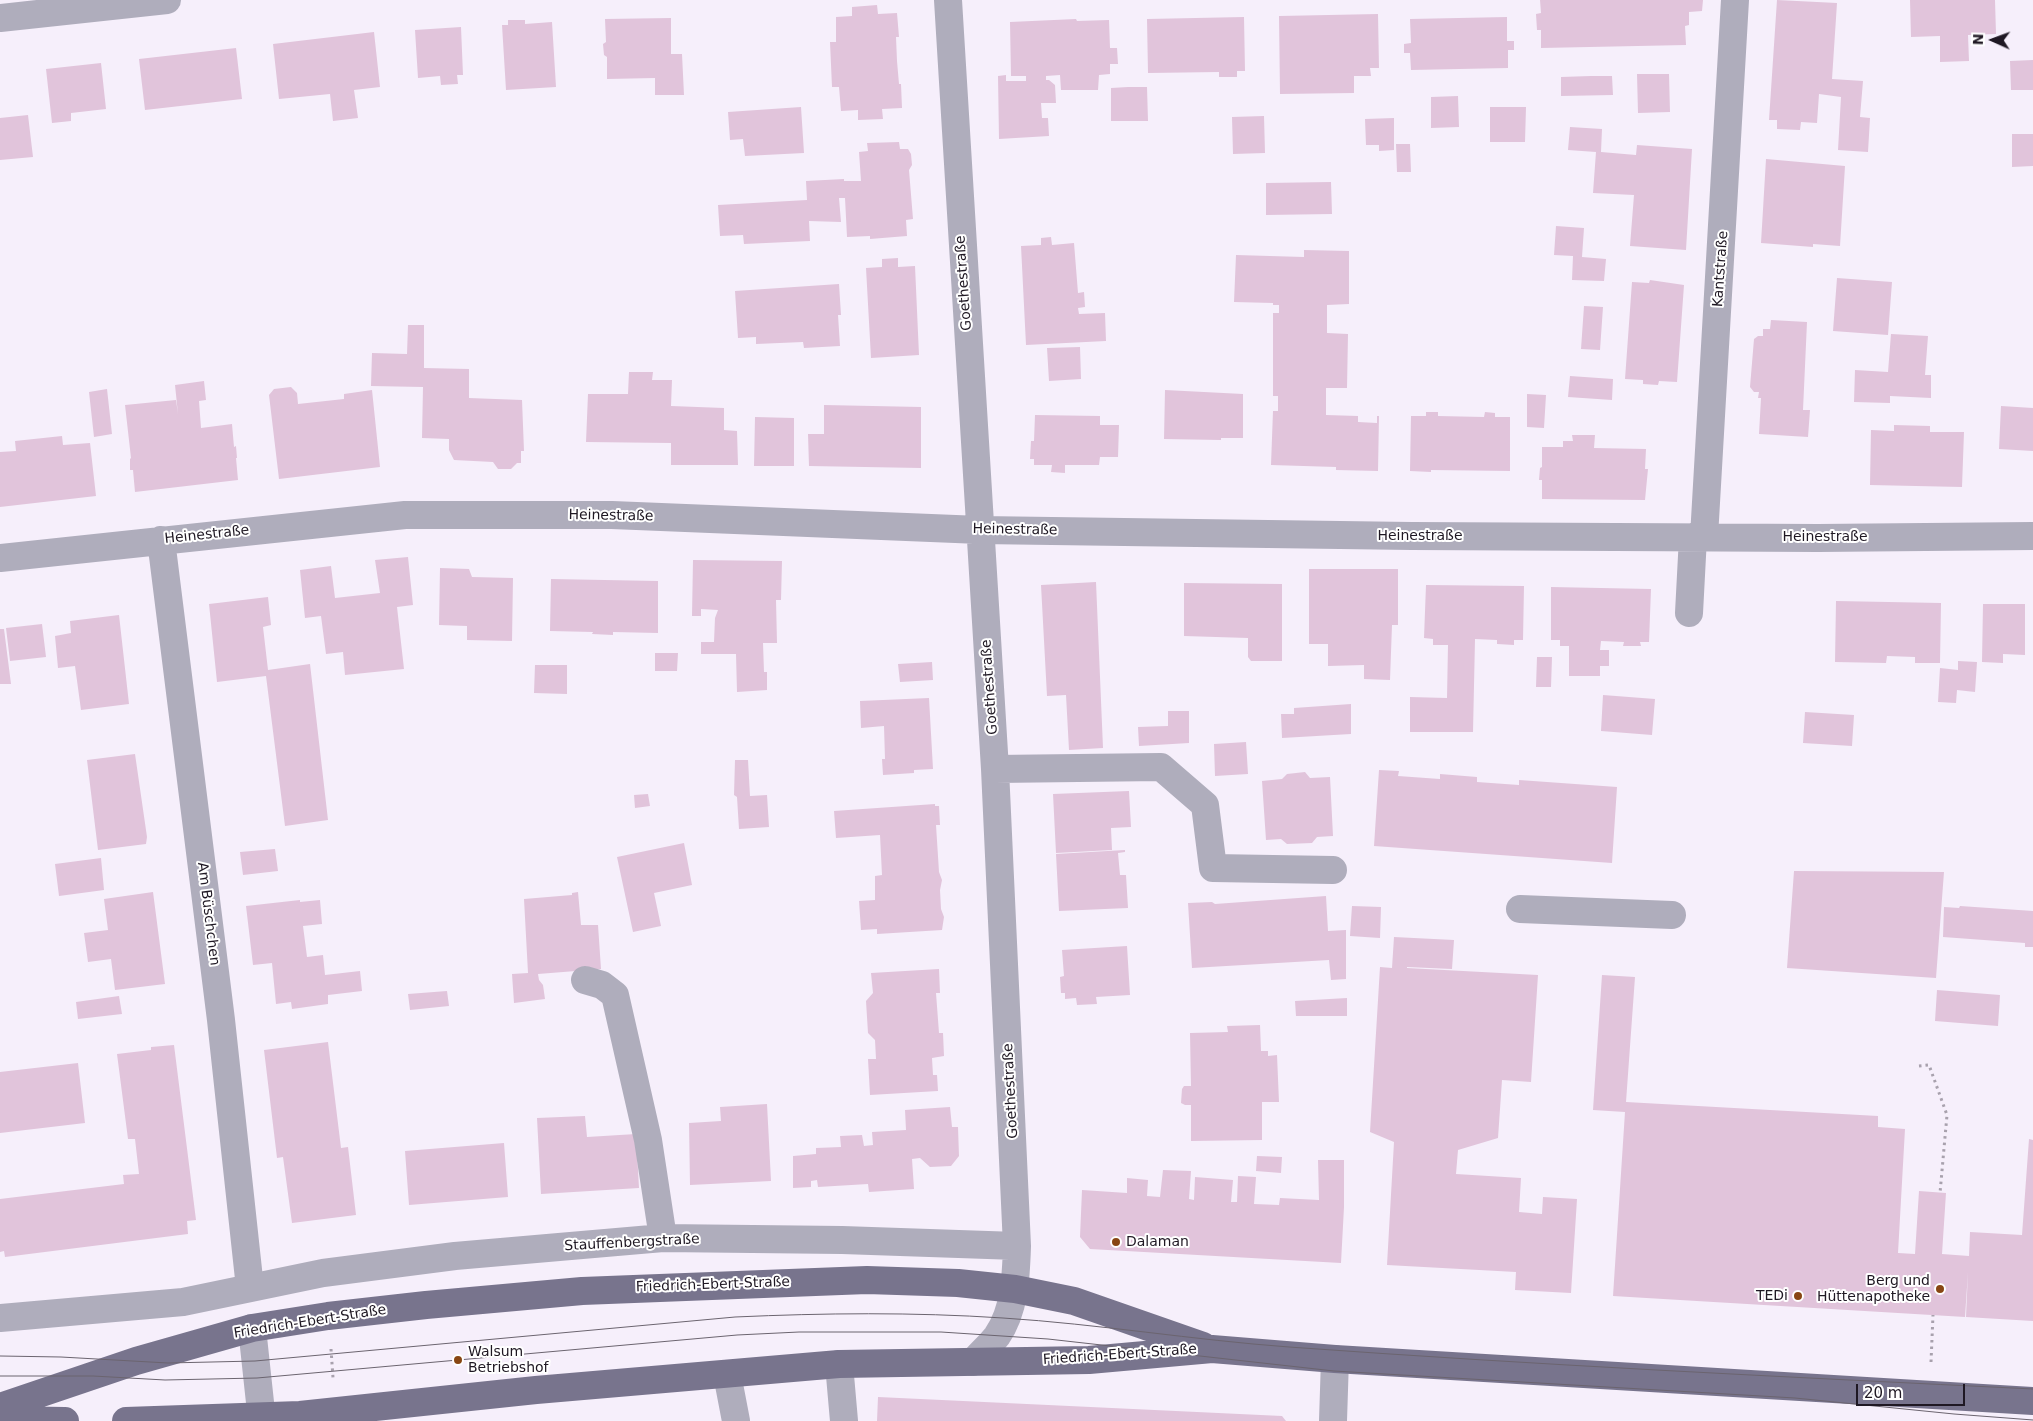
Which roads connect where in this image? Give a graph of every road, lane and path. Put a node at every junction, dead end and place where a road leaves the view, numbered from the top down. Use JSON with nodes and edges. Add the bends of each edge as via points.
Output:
{"nodes":[{"id":1,"x":167,"y":0,"type":"edge"},
{"id":2,"x":948,"y":0,"type":"edge"},
{"id":3,"x":1735,"y":0,"type":"edge"},
{"id":4,"x":0,"y":18,"type":"edge"},
{"id":5,"x":980,"y":530,"type":"junction"},
{"id":6,"x":2033,"y":536,"type":"edge"},
{"id":7,"x":1699,"y":537,"type":"junction"},
{"id":8,"x":161,"y":540,"type":"junction"},
{"id":9,"x":0,"y":558,"type":"edge"},
{"id":10,"x":1689,"y":613,"type":"dead end"},
{"id":11,"x":995,"y":769,"type":"junction"},
{"id":12,"x":1333,"y":870,"type":"dead end"},
{"id":13,"x":1520,"y":909,"type":"dead end"},
{"id":14,"x":1672,"y":916,"type":"dead end"},
{"id":15,"x":585,"y":980,"type":"dead end"},
{"id":16,"x":1919,"y":1066,"type":"dead end"},
{"id":17,"x":1940,"y":1192,"type":"dead end"},
{"id":18,"x":664,"y":1238,"type":"junction"},
{"id":19,"x":1017,"y":1246,"type":"junction"},
{"id":20,"x":250,"y":1288,"type":"junction"},
{"id":21,"x":1015,"y":1289,"type":"junction"},
{"id":22,"x":1933,"y":1315,"type":"dead end"},
{"id":23,"x":0,"y":1318,"type":"edge"},
{"id":24,"x":252,"y":1328,"type":"junction"},
{"id":25,"x":1212,"y":1349,"type":"junction"},
{"id":26,"x":1335,"y":1359,"type":"junction"},
{"id":27,"x":973,"y":1362,"type":"junction"},
{"id":28,"x":839,"y":1364,"type":"junction"},
{"id":29,"x":727,"y":1374,"type":"junction"},
{"id":30,"x":1930,"y":1395,"type":"junction"},
{"id":31,"x":2033,"y":1401,"type":"edge"},
{"id":32,"x":0,"y":1407,"type":"edge"},
{"id":33,"x":262,"y":1419,"type":"edge"},
{"id":34,"x":0,"y":1420,"type":"edge"},
{"id":35,"x":65,"y":1421,"type":"edge"},
{"id":36,"x":126,"y":1421,"type":"edge"},
{"id":37,"x":736,"y":1421,"type":"edge"},
{"id":38,"x":844,"y":1421,"type":"edge"},
{"id":39,"x":1333,"y":1421,"type":"edge"}],
"edges":[{"from":1,"to":4,"type":"street"},
{"from":2,"to":5,"type":"street","name":"Goethestraße"},
{"from":3,"to":7,"type":"street","name":"Kantstraße"},
{"from":5,"to":7,"type":"street","name":"Heinestraße"},
{"from":5,"to":8,"type":"street","name":"Heinestraße","via":[[612,514],[415,515]]},
{"from":5,"to":11,"type":"street","name":"Goethestraße"},
{"from":6,"to":7,"type":"street","name":"Heinestraße"},
{"from":7,"to":10,"type":"street","name":"Kantstraße"},
{"from":8,"to":9,"type":"street","name":"Heinestraße"},
{"from":8,"to":20,"type":"street","name":"Am Büschchen","via":[[221,1020]]},
{"from":11,"to":12,"type":"street","via":[[1161,767],[1205,805],[1213,868]]},
{"from":11,"to":19,"type":"street","name":"Goethestraße"},
{"from":13,"to":14,"type":"street"},
{"from":15,"to":18,"type":"street","via":[[602,985],[615,995],[648,1140]]},
{"from":16,"to":17,"type":"path","via":[[1929,1065],[1946,1115]]},
{"from":18,"to":19,"type":"street","name":"Stauffenbergstraße"},
{"from":18,"to":20,"type":"street","name":"Stauffenbergstraße","via":[[455,1256],[323,1273]]},
{"from":19,"to":21,"type":"street","name":"Goethestraße"},
{"from":20,"to":23,"type":"street","name":"Stauffenbergstraße","via":[[183,1302]]},
{"from":21,"to":24,"type":"main road","name":"Friedrich-Ebert-Straße","via":[[958,1283],[867,1280],[601,1290],[444,1303]]},
{"from":21,"to":25,"type":"main road","name":"Friedrich-Ebert-Straße","via":[[1074,1301]]},
{"from":21,"to":27,"type":"street","name":"Goethestraße","via":[[997,1335]]},
{"from":22,"to":30,"type":"path"},
{"from":24,"to":32,"type":"main road","name":"Friedrich-Ebert-Straße","via":[[136,1361]]},
{"from":24,"to":33,"type":"street"},
{"from":25,"to":26,"type":"main road"},
{"from":25,"to":27,"type":"main road","name":"Friedrich-Ebert-Straße","via":[[1089,1360]]},
{"from":26,"to":30,"type":"main road"},
{"from":26,"to":39,"type":"street"},
{"from":27,"to":28,"type":"main road","name":"Friedrich-Ebert-Straße"},
{"from":28,"to":29,"type":"main road","name":"Friedrich-Ebert-Straße"},
{"from":28,"to":38,"type":"street"},
{"from":29,"to":33,"type":"main road","name":"Friedrich-Ebert-Straße"},
{"from":29,"to":37,"type":"street"},
{"from":30,"to":31,"type":"main road"},
{"from":33,"to":36,"type":"main road","name":"Friedrich-Ebert-Straße"},
{"from":34,"to":35,"type":"main road"}]}
